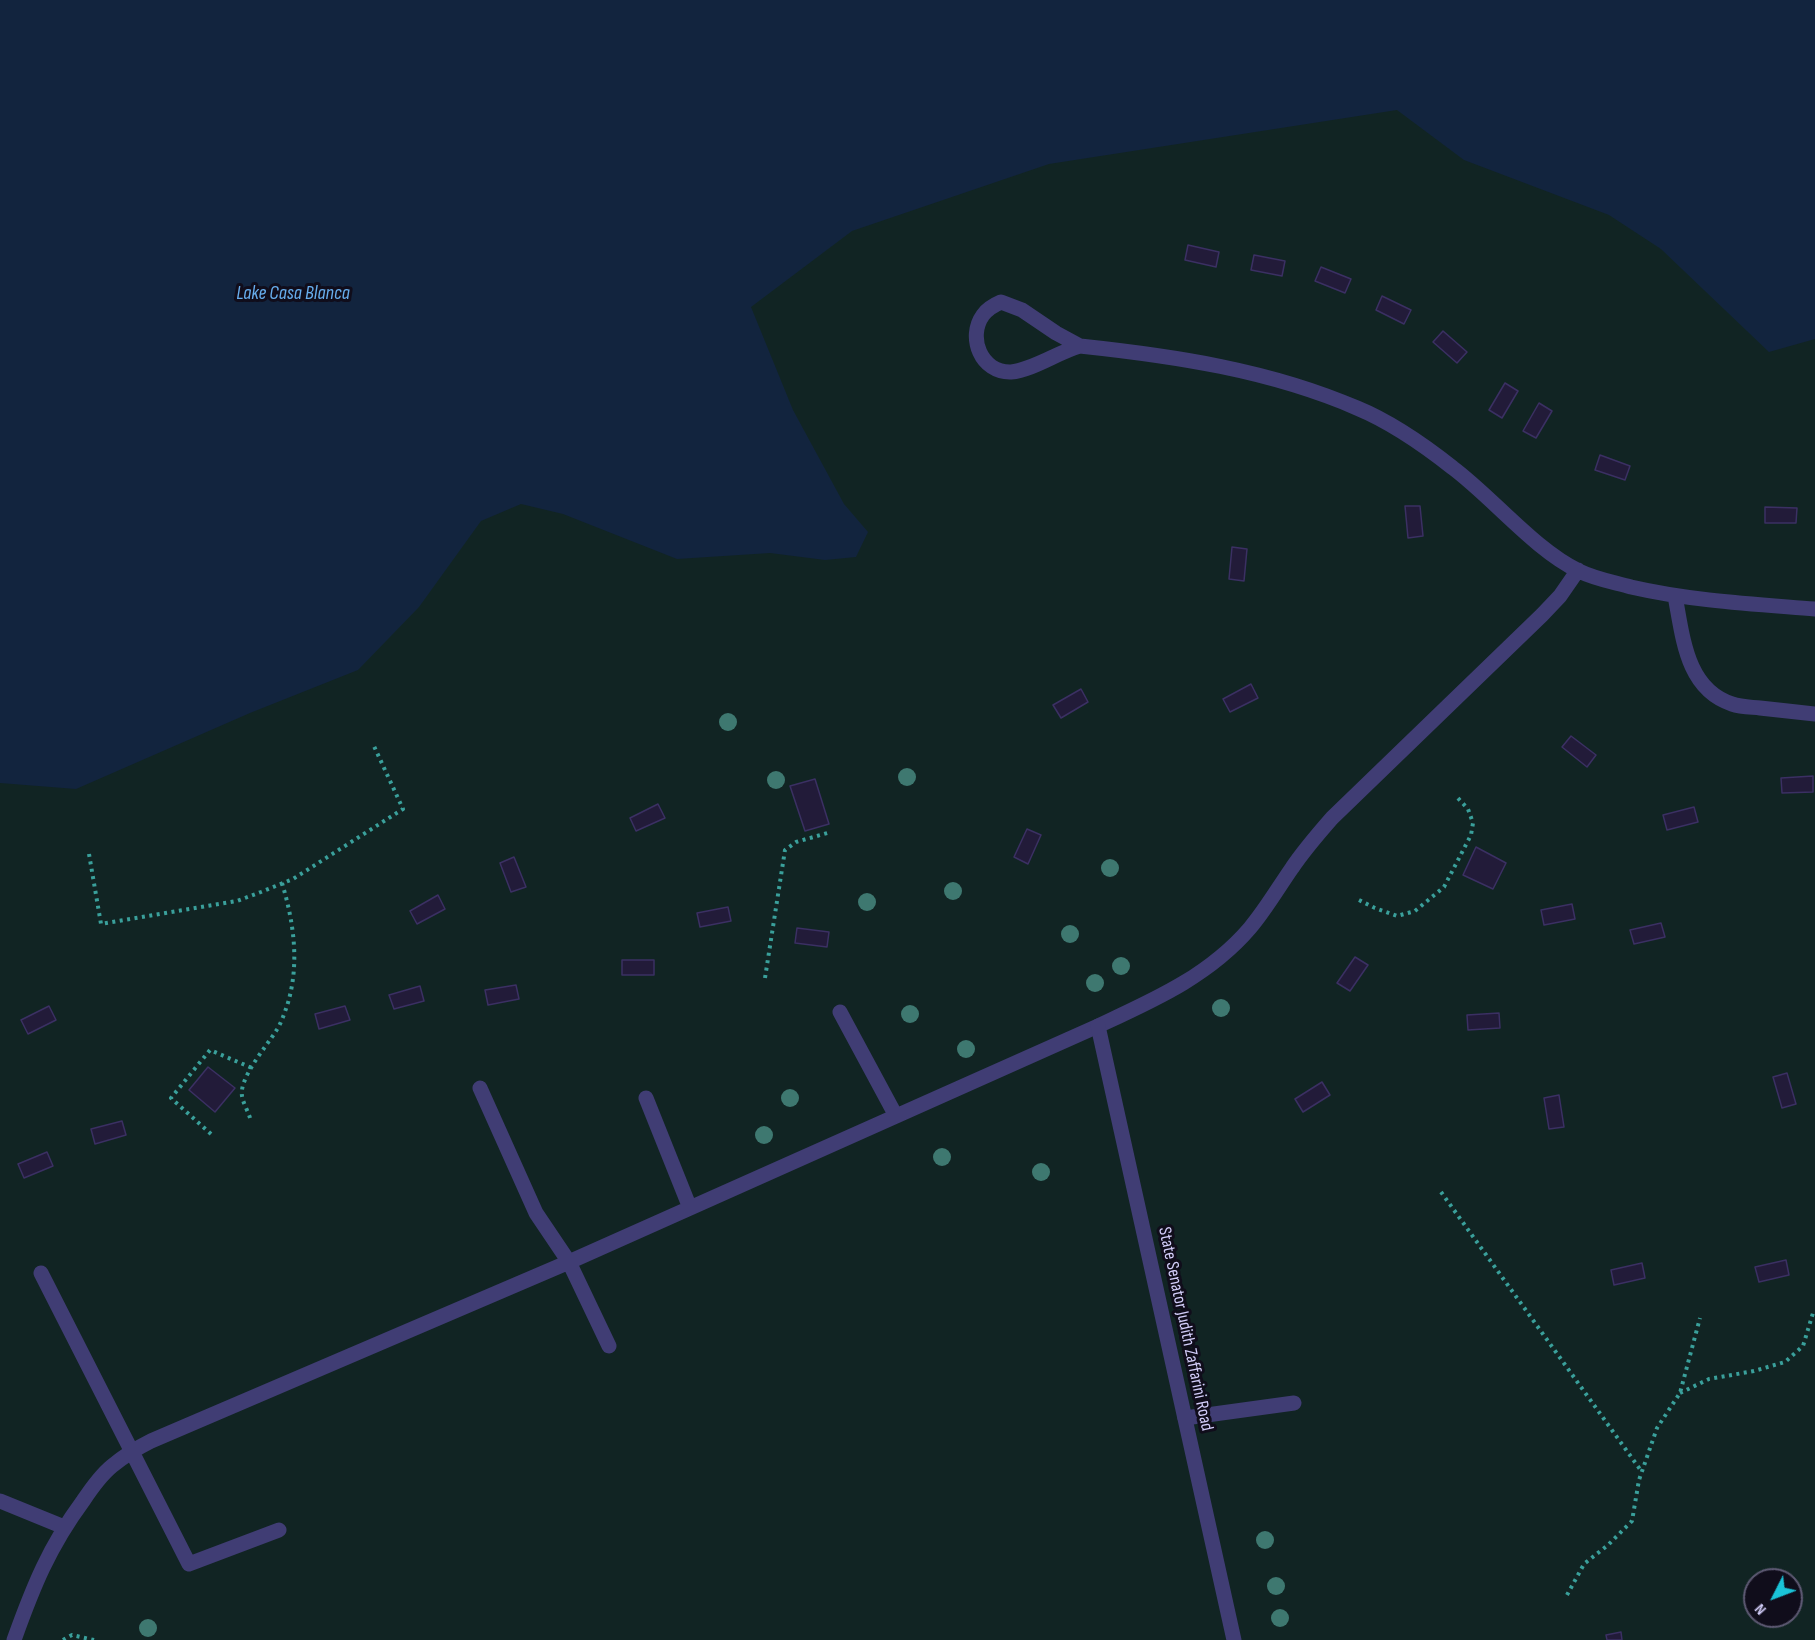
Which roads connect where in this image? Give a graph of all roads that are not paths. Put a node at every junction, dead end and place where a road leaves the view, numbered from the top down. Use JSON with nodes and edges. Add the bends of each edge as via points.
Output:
{"nodes":[{"id":1,"x":1080,"y":346,"type":"junction"},
{"id":2,"x":1578,"y":570,"type":"junction"},
{"id":3,"x":1675,"y":596,"type":"junction"},
{"id":4,"x":1815,"y":609,"type":"edge"},
{"id":5,"x":1815,"y":714,"type":"edge"},
{"id":6,"x":840,"y":1011,"type":"dead end"},
{"id":7,"x":1098,"y":1026,"type":"junction"},
{"id":8,"x":480,"y":1088,"type":"dead end"},
{"id":9,"x":646,"y":1098,"type":"dead end"},
{"id":10,"x":896,"y":1116,"type":"junction"},
{"id":11,"x":690,"y":1208,"type":"junction"},
{"id":12,"x":569,"y":1262,"type":"junction"},
{"id":13,"x":41,"y":1273,"type":"dead end"},
{"id":14,"x":609,"y":1346,"type":"dead end"},
{"id":15,"x":1294,"y":1403,"type":"dead end"},
{"id":16,"x":1185,"y":1418,"type":"junction"},
{"id":17,"x":132,"y":1451,"type":"junction"},
{"id":18,"x":0,"y":1501,"type":"edge"},
{"id":19,"x":64,"y":1527,"type":"junction"},
{"id":20,"x":279,"y":1530,"type":"dead end"},
{"id":21,"x":14,"y":1640,"type":"edge"},
{"id":22,"x":1234,"y":1640,"type":"edge"}],
"edges":[{"from":1,"to":1,"type":"street","via":[[1022,310],[1001,302],[984,314],[975,338],[978,353],[989,364],[1010,372]]},
{"from":1,"to":2,"type":"street","via":[[1160,354],[1228,368],[1278,380],[1359,408],[1454,468],[1540,543]]},
{"from":2,"to":3,"type":"street"},
{"from":2,"to":7,"type":"street","via":[[1542,615],[1332,818],[1308,845],[1250,928],[1228,950],[1180,986]]},
{"from":3,"to":4,"type":"street"},
{"from":3,"to":5,"type":"street","via":[[1684,648],[1698,679],[1708,690],[1734,705]]},
{"from":6,"to":10,"type":"street"},
{"from":7,"to":10,"type":"street"},
{"from":7,"to":16,"type":"street","name":"State Senator Judith Zaffarini Road"},
{"from":8,"to":12,"type":"street","via":[[536,1213]]},
{"from":9,"to":11,"type":"street"},
{"from":10,"to":11,"type":"street"},
{"from":11,"to":12,"type":"street"},
{"from":12,"to":14,"type":"street"},
{"from":12,"to":17,"type":"street"},
{"from":13,"to":17,"type":"street"},
{"from":15,"to":16,"type":"street"},
{"from":16,"to":22,"type":"street","name":"State Senator Judith Zaffarini Road"},
{"from":17,"to":19,"type":"street","via":[[111,1466]]},
{"from":17,"to":20,"type":"street","via":[[189,1564]]},
{"from":18,"to":19,"type":"street"},
{"from":19,"to":21,"type":"street","via":[[41,1570]]}]}
